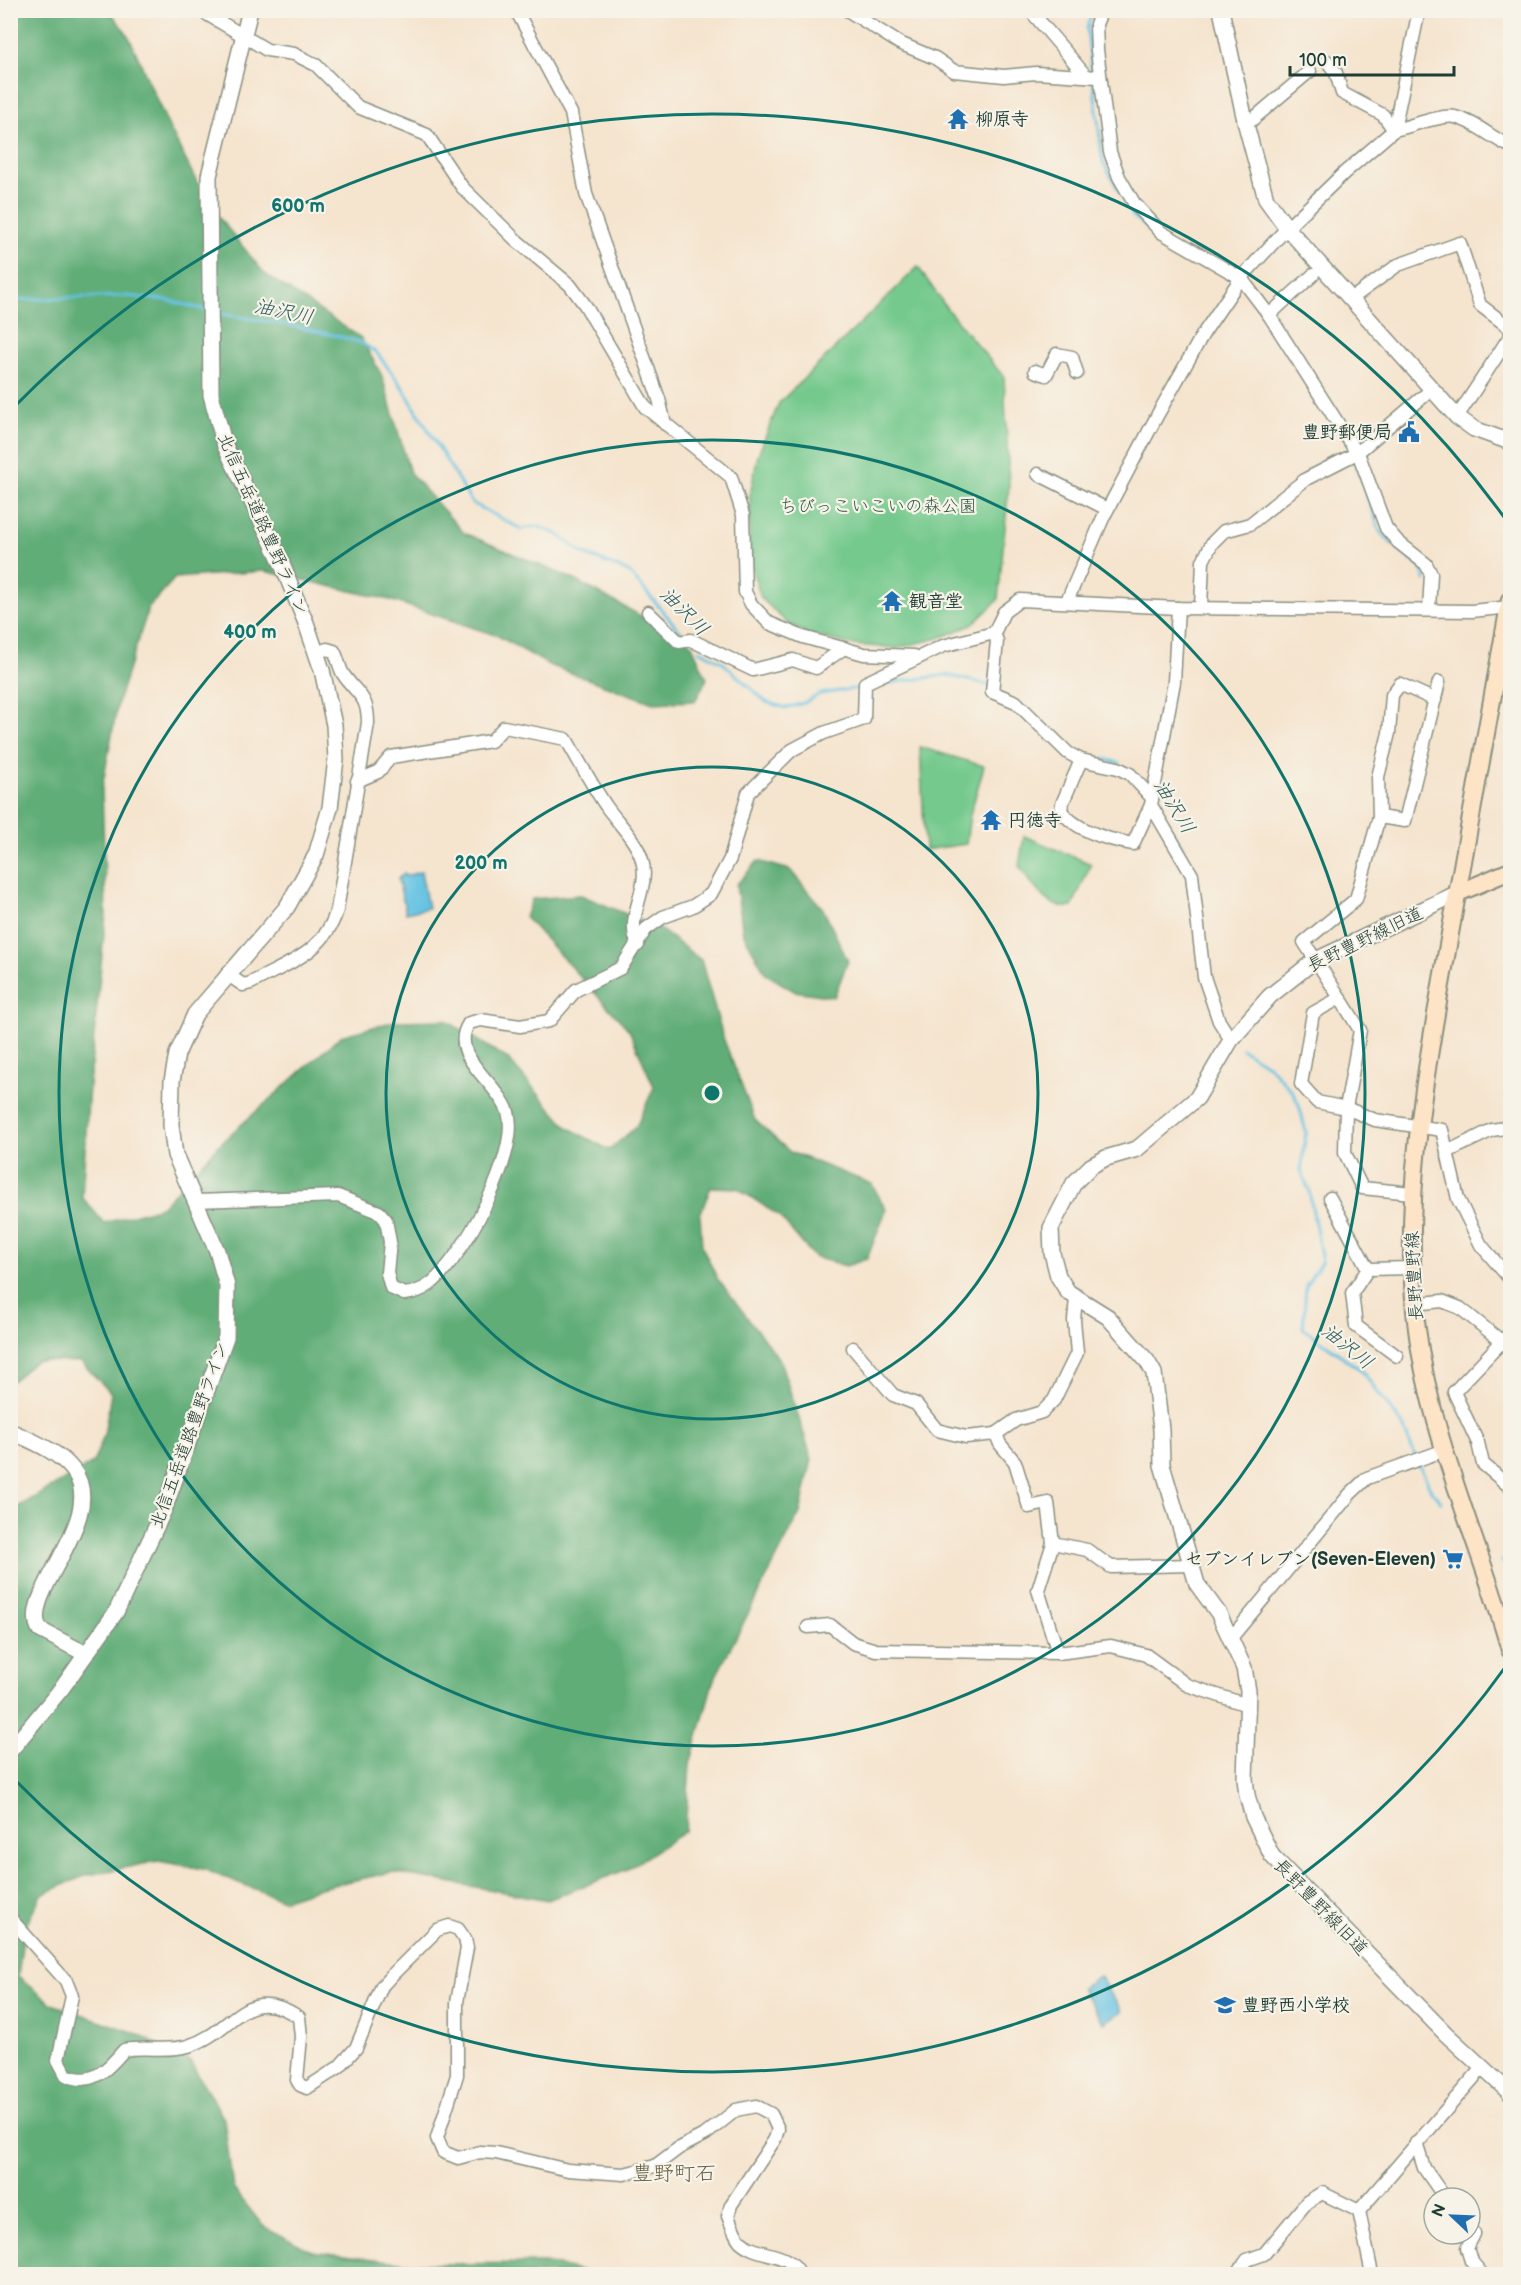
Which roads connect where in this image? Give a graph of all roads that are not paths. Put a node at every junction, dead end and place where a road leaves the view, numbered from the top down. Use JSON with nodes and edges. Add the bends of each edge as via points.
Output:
{"nodes":[{"id":1,"x":200,"y":10,"type":"edge"},
{"id":2,"x":250,"y":10,"type":"edge"},
{"id":3,"x":516,"y":10,"type":"edge"},
{"id":4,"x":848,"y":10,"type":"edge"},
{"id":5,"x":1030,"y":10,"type":"edge"},
{"id":6,"x":1102,"y":10,"type":"edge"},
{"id":7,"x":1221,"y":10,"type":"edge"},
{"id":8,"x":1419,"y":10,"type":"edge"},
{"id":9,"x":243,"y":37,"type":"junction"},
{"id":10,"x":1327,"y":62,"type":"dead end"},
{"id":11,"x":1310,"y":71,"type":"dead end"},
{"id":12,"x":1086,"y":76,"type":"junction"},
{"id":13,"x":1100,"y":77,"type":"junction"},
{"id":14,"x":1246,"y":124,"type":"junction"},
{"id":15,"x":1394,"y":130,"type":"junction"},
{"id":16,"x":1510,"y":146,"type":"edge"},
{"id":17,"x":1287,"y":228,"type":"junction"},
{"id":18,"x":1313,"y":275,"type":"dead end"},
{"id":19,"x":1241,"y":278,"type":"junction"},
{"id":20,"x":1351,"y":299,"type":"junction"},
{"id":21,"x":1269,"y":315,"type":"junction"},
{"id":22,"x":1510,"y":328,"type":"edge"},
{"id":23,"x":1510,"y":336,"type":"edge"},
{"id":24,"x":1035,"y":371,"type":"dead end"},
{"id":25,"x":1077,"y":373,"type":"dead end"},
{"id":26,"x":1431,"y":390,"type":"junction"},
{"id":27,"x":1457,"y":417,"type":"junction"},
{"id":28,"x":665,"y":424,"type":"junction"},
{"id":29,"x":1510,"y":442,"type":"edge"},
{"id":30,"x":1357,"y":453,"type":"junction"},
{"id":31,"x":1038,"y":474,"type":"dead end"},
{"id":32,"x":1107,"y":509,"type":"junction"},
{"id":33,"x":1067,"y":601,"type":"junction"},
{"id":34,"x":1510,"y":604,"type":"edge"},
{"id":35,"x":1178,"y":608,"type":"junction"},
{"id":36,"x":1201,"y":608,"type":"junction"},
{"id":37,"x":1429,"y":609,"type":"junction"},
{"id":38,"x":648,"y":612,"type":"dead end"},
{"id":39,"x":994,"y":633,"type":"junction"},
{"id":40,"x":844,"y":648,"type":"junction"},
{"id":41,"x":316,"y":653,"type":"junction"},
{"id":42,"x":918,"y":656,"type":"junction"},
{"id":43,"x":1440,"y":682,"type":"dead end"},
{"id":44,"x":1435,"y":700,"type":"junction"},
{"id":45,"x":1081,"y":760,"type":"junction"},
{"id":46,"x":357,"y":782,"type":"junction"},
{"id":47,"x":1152,"y":799,"type":"junction"},
{"id":48,"x":1380,"y":817,"type":"junction"},
{"id":49,"x":1510,"y":871,"type":"edge"},
{"id":50,"x":1458,"y":893,"type":"junction"},
{"id":51,"x":638,"y":945,"type":"junction"},
{"id":52,"x":1314,"y":961,"type":"junction"},
{"id":53,"x":227,"y":974,"type":"junction"},
{"id":54,"x":1340,"y":998,"type":"junction"},
{"id":55,"x":1231,"y":1040,"type":"junction"},
{"id":56,"x":1346,"y":1108,"type":"junction"},
{"id":57,"x":1510,"y":1126,"type":"edge"},
{"id":58,"x":1418,"y":1128,"type":"junction"},
{"id":59,"x":1447,"y":1152,"type":"junction"},
{"id":60,"x":1412,"y":1193,"type":"junction"},
{"id":61,"x":1330,"y":1198,"type":"dead end"},
{"id":62,"x":196,"y":1201,"type":"junction"},
{"id":63,"x":1412,"y":1268,"type":"junction"},
{"id":64,"x":1368,"y":1269,"type":"junction"},
{"id":65,"x":1510,"y":1279,"type":"edge"},
{"id":66,"x":1076,"y":1298,"type":"junction"},
{"id":67,"x":1414,"y":1304,"type":"junction"},
{"id":68,"x":1508,"y":1341,"type":"edge"},
{"id":69,"x":853,"y":1348,"type":"dead end"},
{"id":70,"x":1397,"y":1356,"type":"dead end"},
{"id":71,"x":10,"y":1431,"type":"edge"},
{"id":72,"x":996,"y":1434,"type":"junction"},
{"id":73,"x":1438,"y":1453,"type":"junction"},
{"id":74,"x":1510,"y":1487,"type":"edge"},
{"id":75,"x":1053,"y":1543,"type":"junction"},
{"id":76,"x":1192,"y":1565,"type":"junction"},
{"id":77,"x":1507,"y":1625,"type":"edge"},
{"id":78,"x":808,"y":1627,"type":"dead end"},
{"id":79,"x":1231,"y":1638,"type":"junction"},
{"id":80,"x":1510,"y":1650,"type":"edge"},
{"id":81,"x":1058,"y":1653,"type":"junction"},
{"id":82,"x":86,"y":1654,"type":"junction"},
{"id":83,"x":1247,"y":1705,"type":"junction"},
{"id":84,"x":10,"y":1751,"type":"edge"},
{"id":85,"x":10,"y":1918,"type":"edge"},
{"id":86,"x":1482,"y":2068,"type":"junction"},
{"id":87,"x":1510,"y":2093,"type":"edge"},
{"id":88,"x":1416,"y":2144,"type":"junction"},
{"id":89,"x":1437,"y":2186,"type":"edge"},
{"id":90,"x":1359,"y":2211,"type":"junction"},
{"id":91,"x":1468,"y":2246,"type":"edge"},
{"id":92,"x":800,"y":2274,"type":"edge"},
{"id":93,"x":1238,"y":2274,"type":"edge"},
{"id":94,"x":1372,"y":2274,"type":"edge"},
{"id":95,"x":1482,"y":2274,"type":"edge"}],
"edges":[{"from":1,"to":9,"type":"street"},
{"from":2,"to":9,"type":"street","name":"北信五岳道路豊野ライン"},
{"from":3,"to":28,"type":"street","via":[[571,113],[586,194]]},
{"from":4,"to":12,"type":"street","via":[[899,43],[954,71],[1004,76]]},
{"from":5,"to":12,"type":"street"},
{"from":6,"to":13,"type":"street","via":[[1096,24]]},
{"from":7,"to":14,"type":"street"},
{"from":8,"to":15,"type":"street"},
{"from":9,"to":28,"type":"street","via":[[267,50],[294,54],[316,65],[358,107],[427,135],[462,187],[570,285],[645,407]]},
{"from":9,"to":41,"type":"street","name":"北信五岳道路豊野ライン","via":[[209,176],[211,395],[225,446],[279,557]]},
{"from":10,"to":15,"type":"street","via":[[1342,93],[1383,115]]},
{"from":11,"to":14,"type":"street"},
{"from":12,"to":13,"type":"street"},
{"from":13,"to":19,"type":"street","via":[[1110,152],[1134,203],[1161,232]]},
{"from":14,"to":17,"type":"street","via":[[1266,199]]},
{"from":15,"to":16,"type":"street","via":[[1453,116]]},
{"from":15,"to":17,"type":"street"},
{"from":17,"to":19,"type":"street"},
{"from":17,"to":20,"type":"street"},
{"from":18,"to":21,"type":"street"},
{"from":19,"to":21,"type":"street"},
{"from":19,"to":32,"type":"street","via":[[1203,333]]},
{"from":20,"to":22,"type":"street","via":[[1398,265],[1460,243],[1480,305]]},
{"from":20,"to":26,"type":"street"},
{"from":21,"to":30,"type":"street"},
{"from":23,"to":27,"type":"street"},
{"from":24,"to":25,"type":"street","via":[[1046,375],[1057,354],[1072,357]]},
{"from":26,"to":27,"type":"street"},
{"from":26,"to":30,"type":"street"},
{"from":27,"to":29,"type":"street","via":[[1474,429]]},
{"from":28,"to":40,"type":"street","via":[[730,477],[743,515],[743,579],[750,604],[769,623]]},
{"from":30,"to":36,"type":"street","via":[[1305,479],[1250,524],[1224,531],[1203,561]]},
{"from":30,"to":37,"type":"street","via":[[1370,478],[1386,528],[1426,564],[1431,574]]},
{"from":31,"to":32,"type":"street"},
{"from":32,"to":33,"type":"street"},
{"from":33,"to":35,"type":"street"},
{"from":33,"to":39,"type":"street","via":[[1020,600],[1004,612]]},
{"from":34,"to":37,"type":"street","via":[[1472,611]]},
{"from":34,"to":50,"type":"main road","name":"長野豊野線"},
{"from":35,"to":36,"type":"street"},
{"from":35,"to":47,"type":"street","via":[[1174,682]]},
{"from":36,"to":37,"type":"street"},
{"from":38,"to":40,"type":"street","via":[[685,641],[753,670],[793,660],[816,668]]},
{"from":39,"to":42,"type":"street"},
{"from":39,"to":45,"type":"street","via":[[998,641],[992,688],[1016,702],[1068,753]]},
{"from":40,"to":42,"type":"street","via":[[864,654]]},
{"from":41,"to":46,"type":"street","via":[[334,651],[342,671],[362,694],[368,708]]},
{"from":41,"to":53,"type":"street","name":"北信五岳道路豊野ライン","via":[[334,725],[336,759],[330,808],[316,855],[286,907]]},
{"from":42,"to":51,"type":"street","via":[[866,687],[864,719],[792,750],[748,793],[730,859],[711,894],[693,906],[663,917],[646,929]]},
{"from":43,"to":44,"type":"street"},
{"from":44,"to":48,"type":"street","via":[[1405,821]]},
{"from":44,"to":48,"type":"street","via":[[1400,684],[1392,695],[1389,733],[1378,777]]},
{"from":45,"to":47,"type":"street","via":[[1124,771]]},
{"from":45,"to":47,"type":"street","via":[[1062,804],[1061,811],[1067,819],[1118,842],[1133,844]]},
{"from":46,"to":51,"type":"street","via":[[378,772],[391,757],[491,741],[504,727],[566,739],[642,859],[645,874],[632,934]]},
{"from":46,"to":53,"type":"street","via":[[332,928],[312,950],[251,983],[243,985]]},
{"from":47,"to":55,"type":"street","via":[[1192,875],[1204,977],[1219,1022]]},
{"from":48,"to":52,"type":"street","via":[[1356,899],[1304,942]]},
{"from":49,"to":50,"type":"main road"},
{"from":50,"to":52,"type":"street","name":"長野豊野線旧道"},
{"from":50,"to":58,"type":"main road","name":"長野豊野線"},
{"from":51,"to":62,"type":"street","via":[[621,968],[576,990],[549,1021],[520,1026],[476,1020],[465,1028],[464,1051],[495,1089],[507,1112],[508,1150],[482,1212],[459,1252],[428,1286],[404,1294],[391,1288],[386,1218],[338,1196]]},
{"from":52,"to":54,"type":"street"},
{"from":52,"to":55,"type":"street","name":"長野豊野線旧道","via":[[1270,996]]},
{"from":53,"to":62,"type":"street","name":"北信五岳道路豊野ライン","via":[[195,1014],[177,1054],[172,1081],[175,1155]]},
{"from":54,"to":56,"type":"street","via":[[1360,1030]]},
{"from":54,"to":56,"type":"street","via":[[1313,1013],[1301,1084],[1317,1102]]},
{"from":55,"to":66,"type":"street","name":"長野豊野線旧道","via":[[1197,1098],[1137,1149],[1091,1166],[1074,1183],[1051,1228],[1058,1276]]},
{"from":56,"to":58,"type":"street","via":[[1375,1120]]},
{"from":56,"to":60,"type":"street","via":[[1345,1153],[1362,1188]]},
{"from":57,"to":59,"type":"street","via":[[1492,1130]]},
{"from":58,"to":59,"type":"street","via":[[1442,1130]]},
{"from":58,"to":60,"type":"main road","name":"長野豊野線"},
{"from":59,"to":65,"type":"street","via":[[1458,1199],[1481,1245]]},
{"from":60,"to":63,"type":"main road","name":"長野豊野線"},
{"from":61,"to":64,"type":"street"},
{"from":62,"to":82,"type":"street","name":"北信五岳道路豊野ライン","via":[[227,1286],[226,1337],[164,1510],[116,1612]]},
{"from":63,"to":64,"type":"street"},
{"from":63,"to":67,"type":"main road","name":"長野豊野線"},
{"from":64,"to":70,"type":"street","via":[[1352,1293],[1356,1326]]},
{"from":66,"to":72,"type":"street","via":[[1077,1353],[1053,1400],[1042,1412],[1016,1420]]},
{"from":66,"to":76,"type":"street","name":"長野豊野線旧道","via":[[1108,1317],[1154,1373],[1162,1466]]},
{"from":67,"to":68,"type":"street","via":[[1442,1301],[1460,1308]]},
{"from":67,"to":73,"type":"main road","name":"長野豊野線"},
{"from":68,"to":74,"type":"street","via":[[1454,1392],[1478,1443],[1483,1464]]},
{"from":69,"to":72,"type":"street","via":[[892,1395],[916,1404],[937,1430],[966,1437]]},
{"from":71,"to":82,"type":"street","via":[[55,1455],[74,1471],[82,1488],[76,1524],[35,1617],[40,1630]]},
{"from":72,"to":75,"type":"street","via":[[1015,1462],[1029,1507],[1048,1503]]},
{"from":73,"to":77,"type":"main road","name":"長野豊野線"},
{"from":73,"to":79,"type":"street","via":[[1367,1478]]},
{"from":75,"to":76,"type":"street","via":[[1087,1550],[1111,1567]]},
{"from":75,"to":81,"type":"street","via":[[1038,1590]]},
{"from":76,"to":79,"type":"street","name":"長野豊野線旧道","via":[[1197,1584]]},
{"from":77,"to":80,"type":"main road","name":"長野豊野線"},
{"from":78,"to":81,"type":"street","via":[[830,1625],[854,1642],[876,1650]]},
{"from":79,"to":83,"type":"street","name":"長野豊野線旧道","via":[[1244,1668]]},
{"from":81,"to":83,"type":"street","via":[[1111,1646],[1146,1655],[1187,1685]]},
{"from":82,"to":84,"type":"street","name":"北信五岳道路豊野ライン"},
{"from":83,"to":86,"type":"street","name":"長野豊野線旧道","via":[[1247,1795],[1272,1857]]},
{"from":85,"to":92,"type":"street","via":[[66,1981],[72,1996],[58,2060],[66,2075],[83,2080],[93,2078],[109,2068],[124,2050],[177,2048],[199,2042],[237,2013],[262,2004],[299,2017],[297,2080],[307,2088],[339,2067],[356,2048],[382,1986],[392,1975],[437,1930],[448,1926],[458,1929],[467,1948],[457,2002],[457,2075],[437,2138],[443,2152],[458,2158],[480,2152],[496,2153],[568,2170],[632,2173],[655,2166],[736,2110],[756,2106],[771,2114],[778,2129],[730,2205],[728,2216],[739,2240],[751,2248],[787,2259]]},
{"from":86,"to":87,"type":"street","name":"長野豊野線旧道"},
{"from":86,"to":88,"type":"street"},
{"from":88,"to":89,"type":"street","via":[[1424,2168]]},
{"from":88,"to":90,"type":"street"},
{"from":90,"to":93,"type":"street","via":[[1322,2193],[1307,2202],[1264,2254],[1247,2260]]},
{"from":90,"to":94,"type":"street"},
{"from":91,"to":95,"type":"street","via":[[1471,2261]]}]}
